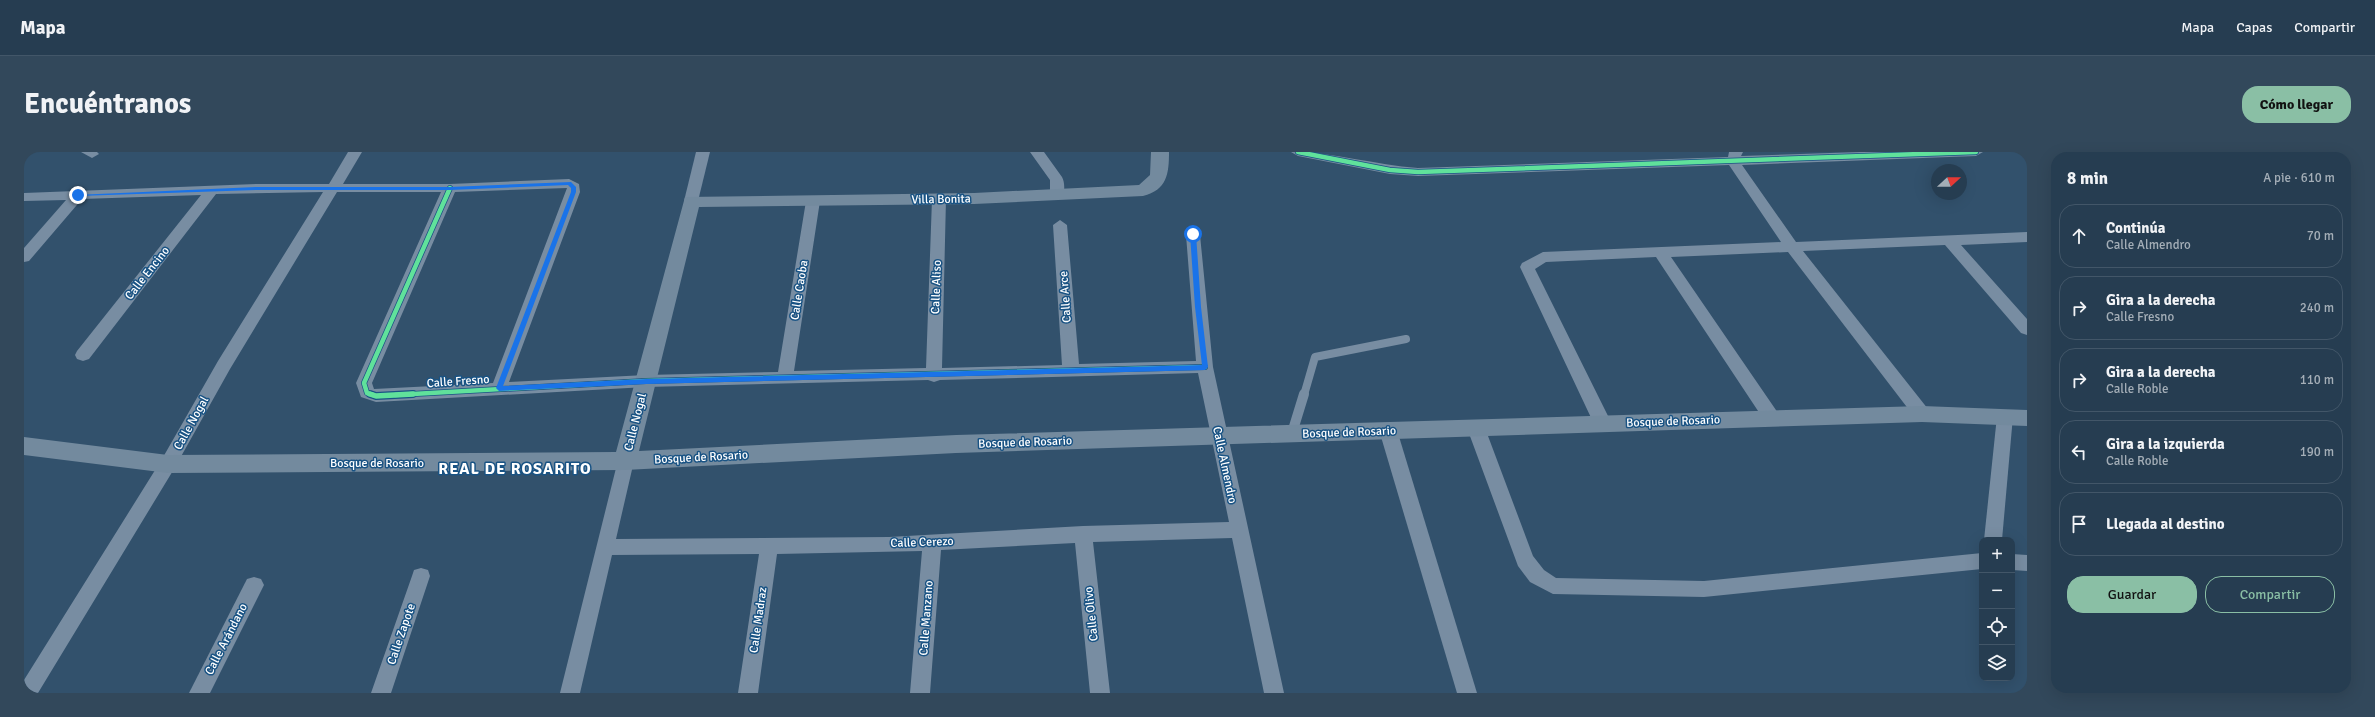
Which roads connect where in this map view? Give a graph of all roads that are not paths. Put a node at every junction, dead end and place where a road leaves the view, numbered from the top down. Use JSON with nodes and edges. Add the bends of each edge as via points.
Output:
{"nodes":[{"id":1,"x":355,"y":152,"type":"edge"},
{"id":2,"x":703,"y":152,"type":"edge"},
{"id":3,"x":1037,"y":152,"type":"edge"},
{"id":4,"x":1298,"y":152,"type":"edge"},
{"id":5,"x":1976,"y":152,"type":"edge"},
{"id":6,"x":1164,"y":154,"type":"edge"},
{"id":7,"x":1734,"y":156,"type":"edge"},
{"id":8,"x":332,"y":187,"type":"junction"},
{"id":9,"x":450,"y":188,"type":"junction"},
{"id":10,"x":211,"y":191,"type":"junction"},
{"id":11,"x":78,"y":195,"type":"junction"},
{"id":12,"x":1057,"y":196,"type":"junction"},
{"id":13,"x":24,"y":197,"type":"edge"},
{"id":14,"x":939,"y":199,"type":"junction"},
{"id":15,"x":691,"y":201,"type":"junction"},
{"id":16,"x":813,"y":201,"type":"junction"},
{"id":17,"x":1060,"y":225,"type":"dead end"},
{"id":18,"x":1193,"y":234,"type":"dead end"},
{"id":19,"x":2027,"y":237,"type":"edge"},
{"id":20,"x":1950,"y":241,"type":"junction"},
{"id":21,"x":1792,"y":247,"type":"junction"},
{"id":22,"x":1661,"y":253,"type":"junction"},
{"id":23,"x":24,"y":257,"type":"edge"},
{"id":24,"x":2027,"y":329,"type":"edge"},
{"id":25,"x":1406,"y":338,"type":"dead end"},
{"id":26,"x":83,"y":356,"type":"dead end"},
{"id":27,"x":1205,"y":367,"type":"junction"},
{"id":28,"x":1071,"y":370,"type":"junction"},
{"id":29,"x":934,"y":376,"type":"junction"},
{"id":30,"x":785,"y":379,"type":"junction"},
{"id":31,"x":646,"y":381,"type":"junction"},
{"id":32,"x":499,"y":388,"type":"junction"},
{"id":33,"x":1922,"y":414,"type":"junction"},
{"id":34,"x":2005,"y":416,"type":"junction"},
{"id":35,"x":1772,"y":418,"type":"junction"},
{"id":36,"x":2027,"y":418,"type":"edge"},
{"id":37,"x":1603,"y":424,"type":"junction"},
{"id":38,"x":1476,"y":428,"type":"junction"},
{"id":39,"x":1388,"y":430,"type":"junction"},
{"id":40,"x":1292,"y":433,"type":"junction"},
{"id":41,"x":1218,"y":436,"type":"junction"},
{"id":42,"x":24,"y":446,"type":"edge"},
{"id":43,"x":625,"y":461,"type":"junction"},
{"id":44,"x":168,"y":464,"type":"junction"},
{"id":45,"x":1239,"y":530,"type":"junction"},
{"id":46,"x":1083,"y":534,"type":"junction"},
{"id":47,"x":1993,"y":537,"type":"edge"},
{"id":48,"x":932,"y":542,"type":"junction"},
{"id":49,"x":605,"y":547,"type":"junction"},
{"id":50,"x":769,"y":547,"type":"junction"},
{"id":51,"x":1979,"y":561,"type":"edge"},
{"id":52,"x":2015,"y":562,"type":"edge"},
{"id":53,"x":2027,"y":563,"type":"edge"},
{"id":54,"x":421,"y":576,"type":"dead end"},
{"id":55,"x":254,"y":585,"type":"dead end"},
{"id":56,"x":26,"y":693,"type":"edge"},
{"id":57,"x":199,"y":693,"type":"edge"},
{"id":58,"x":381,"y":693,"type":"edge"},
{"id":59,"x":570,"y":693,"type":"edge"},
{"id":60,"x":748,"y":693,"type":"edge"},
{"id":61,"x":920,"y":693,"type":"edge"},
{"id":62,"x":1100,"y":693,"type":"edge"},
{"id":63,"x":1274,"y":693,"type":"edge"},
{"id":64,"x":1468,"y":693,"type":"edge"}],
"edges":[{"from":1,"to":8,"type":"street","name":"Calle Nogal"},
{"from":2,"to":15,"type":"street","name":"Calle Nogal"},
{"from":3,"to":12,"type":"street","via":[[1057,180]]},
{"from":4,"to":7,"type":"street","via":[[1390,170],[1418,172]]},
{"from":5,"to":7,"type":"street"},
{"from":6,"to":12,"type":"main road","name":"Villa Bonita","via":[[1160,178],[1155,185],[1143,190]]},
{"from":7,"to":21,"type":"street"},
{"from":8,"to":9,"type":"street"},
{"from":8,"to":10,"type":"street"},
{"from":8,"to":44,"type":"street","name":"Calle Nogal","via":[[224,365]]},
{"from":9,"to":32,"type":"street","via":[[569,183],[574,187]]},
{"from":9,"to":32,"type":"street","name":"Calle Fresno","via":[[364,383],[367,393],[376,396]]},
{"from":10,"to":11,"type":"street"},
{"from":10,"to":26,"type":"street","name":"Calle Encino"},
{"from":11,"to":13,"type":"street"},
{"from":11,"to":23,"type":"street"},
{"from":12,"to":14,"type":"main road","name":"Villa Bonita"},
{"from":14,"to":16,"type":"main road","name":"Villa Bonita"},
{"from":14,"to":29,"type":"street","name":"Calle Aliso"},
{"from":15,"to":16,"type":"main road","name":"Villa Bonita"},
{"from":15,"to":31,"type":"main road","name":"Calle Nogal"},
{"from":16,"to":30,"type":"street","name":"Calle Caoba"},
{"from":17,"to":28,"type":"street","name":"Calle Arce"},
{"from":18,"to":27,"type":"street","name":"Calle Almendro"},
{"from":19,"to":20,"type":"street"},
{"from":20,"to":21,"type":"street"},
{"from":20,"to":24,"type":"street"},
{"from":21,"to":22,"type":"street"},
{"from":21,"to":33,"type":"street"},
{"from":22,"to":35,"type":"street"},
{"from":22,"to":37,"type":"street","via":[[1543,258],[1527,266]]},
{"from":25,"to":40,"type":"lane","via":[[1315,357]]},
{"from":27,"to":28,"type":"street","name":"Calle Fresno"},
{"from":27,"to":41,"type":"street","name":"Calle Almendro"},
{"from":28,"to":29,"type":"street","name":"Calle Fresno"},
{"from":29,"to":30,"type":"street","name":"Calle Fresno"},
{"from":30,"to":31,"type":"street","name":"Calle Fresno"},
{"from":31,"to":32,"type":"street","name":"Calle Fresno"},
{"from":31,"to":43,"type":"main road","name":"Calle Nogal"},
{"from":33,"to":34,"type":"main road","name":"Bosque de Rosario"},
{"from":33,"to":35,"type":"main road","name":"Bosque de Rosario"},
{"from":34,"to":36,"type":"main road","name":"Bosque de Rosario"},
{"from":34,"to":47,"type":"street"},
{"from":35,"to":37,"type":"main road","name":"Bosque de Rosario"},
{"from":37,"to":38,"type":"main road","name":"Bosque de Rosario"},
{"from":38,"to":39,"type":"main road","name":"Bosque de Rosario"},
{"from":38,"to":51,"type":"street","via":[[1525,560],[1537,576],[1553,586],[1704,589]]},
{"from":39,"to":40,"type":"main road","name":"Bosque de Rosario"},
{"from":39,"to":64,"type":"street"},
{"from":40,"to":41,"type":"main road","name":"Bosque de Rosario"},
{"from":41,"to":43,"type":"main road","name":"Bosque de Rosario","via":[[956,444]]},
{"from":41,"to":45,"type":"street","name":"Calle Almendro"},
{"from":42,"to":44,"type":"main road","name":"Bosque de Rosario"},
{"from":43,"to":44,"type":"main road","name":"Bosque de Rosario"},
{"from":43,"to":49,"type":"street","name":"Calle Nogal"},
{"from":44,"to":56,"type":"street","name":"Calle Nogal"},
{"from":45,"to":46,"type":"street","name":"Calle Cerezo"},
{"from":45,"to":63,"type":"street","name":"Calle Almendro"},
{"from":46,"to":48,"type":"street","name":"Calle Cerezo"},
{"from":46,"to":62,"type":"street","name":"Calle Olivo"},
{"from":48,"to":50,"type":"street","name":"Calle Cerezo"},
{"from":48,"to":61,"type":"street","name":"Calle Manzano"},
{"from":49,"to":50,"type":"street","name":"Calle Cerezo"},
{"from":49,"to":59,"type":"street","name":"Calle Nogal"},
{"from":50,"to":60,"type":"street","name":"Calle Madraz"},
{"from":52,"to":53,"type":"street"},
{"from":54,"to":58,"type":"street","name":"Calle Zapote"},
{"from":55,"to":57,"type":"street","name":"Calle Arándano"}]}
